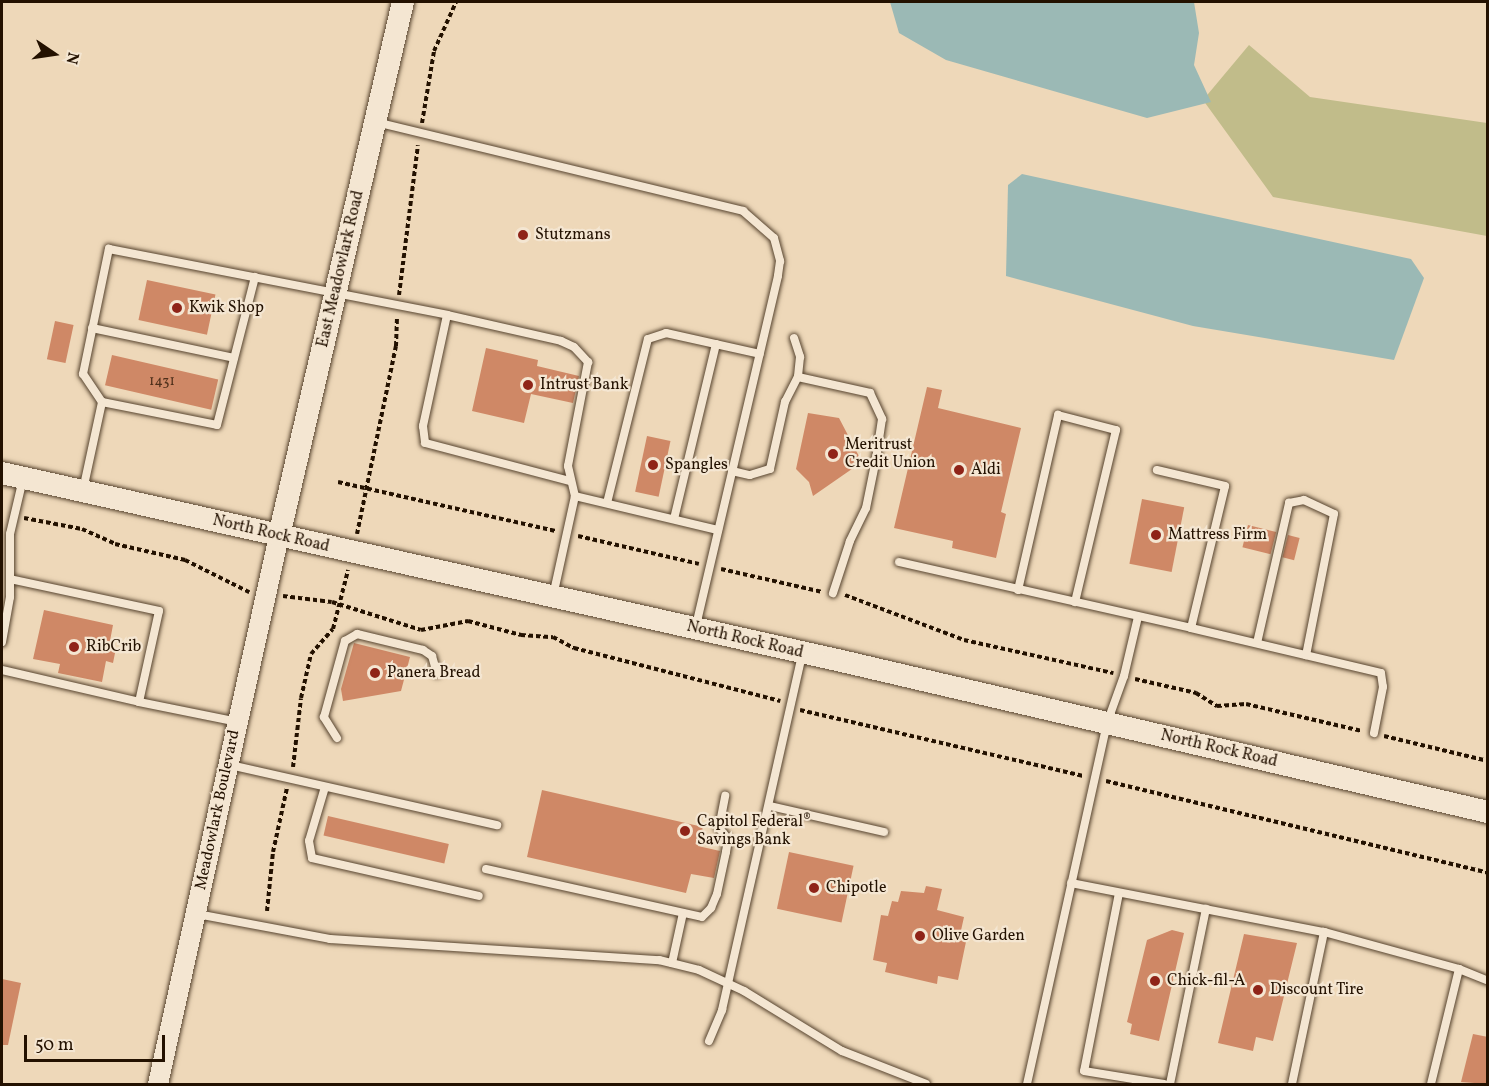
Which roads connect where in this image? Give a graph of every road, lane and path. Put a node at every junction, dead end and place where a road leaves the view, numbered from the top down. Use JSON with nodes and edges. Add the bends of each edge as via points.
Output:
{"nodes":[{"id":1,"x":403,"y":2,"type":"edge"},
{"id":2,"x":456,"y":2,"type":"edge"},
{"id":3,"x":375,"y":122,"type":"junction"},
{"id":4,"x":420,"y":131,"type":"junction"},
{"id":5,"x":255,"y":277,"type":"junction"},
{"id":6,"x":335,"y":293,"type":"junction"},
{"id":7,"x":398,"y":305,"type":"junction"},
{"id":8,"x":447,"y":315,"type":"junction"},
{"id":9,"x":92,"y":328,"type":"junction"},
{"id":10,"x":794,"y":338,"type":"dead end"},
{"id":11,"x":716,"y":344,"type":"junction"},
{"id":12,"x":760,"y":354,"type":"junction"},
{"id":13,"x":234,"y":358,"type":"junction"},
{"id":14,"x":798,"y":377,"type":"junction"},
{"id":15,"x":102,"y":402,"type":"junction"},
{"id":16,"x":1157,"y":470,"type":"dead end"},
{"id":17,"x":732,"y":471,"type":"junction"},
{"id":18,"x":12,"y":475,"type":"edge"},
{"id":19,"x":570,"y":481,"type":"junction"},
{"id":20,"x":338,"y":482,"type":"dead end"},
{"id":21,"x":365,"y":485,"type":"junction"},
{"id":22,"x":83,"y":491,"type":"junction"},
{"id":23,"x":575,"y":496,"type":"junction"},
{"id":24,"x":606,"y":503,"type":"junction"},
{"id":25,"x":361,"y":513,"type":"dead end"},
{"id":26,"x":27,"y":519,"type":"dead end"},
{"id":27,"x":674,"y":519,"type":"junction"},
{"id":28,"x":718,"y":530,"type":"junction"},
{"id":29,"x":567,"y":533,"type":"junction"},
{"id":30,"x":279,"y":536,"type":"junction"},
{"id":31,"x":899,"y":562,"type":"dead end"},
{"id":32,"x":710,"y":566,"type":"junction"},
{"id":33,"x":10,"y":579,"type":"junction"},
{"id":34,"x":344,"y":588,"type":"dead end"},
{"id":35,"x":1018,"y":590,"type":"junction"},
{"id":36,"x":246,"y":592,"type":"dead end"},
{"id":37,"x":833,"y":593,"type":"junction"},
{"id":38,"x":306,"y":597,"type":"dead end"},
{"id":39,"x":553,"y":597,"type":"junction"},
{"id":40,"x":1075,"y":602,"type":"junction"},
{"id":41,"x":338,"y":604,"type":"junction"},
{"id":42,"x":1138,"y":617,"type":"junction"},
{"id":43,"x":1191,"y":628,"type":"junction"},
{"id":44,"x":695,"y":629,"type":"junction"},
{"id":45,"x":2,"y":642,"type":"edge"},
{"id":46,"x":1257,"y":643,"type":"junction"},
{"id":47,"x":803,"y":653,"type":"junction"},
{"id":48,"x":1306,"y":655,"type":"junction"},
{"id":49,"x":2,"y":670,"type":"edge"},
{"id":50,"x":437,"y":673,"type":"dead end"},
{"id":51,"x":1124,"y":676,"type":"junction"},
{"id":52,"x":776,"y":698,"type":"dead end"},
{"id":53,"x":140,"y":702,"type":"junction"},
{"id":54,"x":817,"y":714,"type":"dead end"},
{"id":55,"x":238,"y":722,"type":"junction"},
{"id":56,"x":1107,"y":723,"type":"junction"},
{"id":57,"x":1374,"y":734,"type":"junction"},
{"id":58,"x":337,"y":738,"type":"dead end"},
{"id":59,"x":1488,"y":761,"type":"edge"},
{"id":60,"x":228,"y":765,"type":"junction"},
{"id":61,"x":293,"y":769,"type":"dead end"},
{"id":62,"x":1083,"y":776,"type":"dead end"},
{"id":63,"x":1124,"y":784,"type":"dead end"},
{"id":64,"x":325,"y":787,"type":"junction"},
{"id":65,"x":286,"y":795,"type":"dead end"},
{"id":66,"x":725,"y":796,"type":"dead end"},
{"id":67,"x":770,"y":806,"type":"junction"},
{"id":68,"x":1488,"y":812,"type":"edge"},
{"id":69,"x":497,"y":825,"type":"dead end"},
{"id":70,"x":884,"y":832,"type":"dead end"},
{"id":71,"x":486,"y":869,"type":"dead end"},
{"id":72,"x":1488,"y":873,"type":"edge"},
{"id":73,"x":1071,"y":883,"type":"junction"},
{"id":74,"x":1119,"y":892,"type":"junction"},
{"id":75,"x":479,"y":896,"type":"dead end"},
{"id":76,"x":1206,"y":909,"type":"junction"},
{"id":77,"x":267,"y":911,"type":"dead end"},
{"id":78,"x":682,"y":913,"type":"junction"},
{"id":79,"x":196,"y":914,"type":"junction"},
{"id":80,"x":1324,"y":932,"type":"junction"},
{"id":81,"x":672,"y":963,"type":"junction"},
{"id":82,"x":1459,"y":969,"type":"junction"},
{"id":83,"x":1488,"y":981,"type":"edge"},
{"id":84,"x":726,"y":983,"type":"junction"},
{"id":85,"x":709,"y":1041,"type":"dead end"},
{"id":86,"x":158,"y":1084,"type":"edge"},
{"id":87,"x":926,"y":1084,"type":"edge"},
{"id":88,"x":1027,"y":1084,"type":"edge"},
{"id":89,"x":1164,"y":1084,"type":"edge"},
{"id":90,"x":1170,"y":1084,"type":"edge"},
{"id":91,"x":1292,"y":1084,"type":"edge"},
{"id":92,"x":1431,"y":1084,"type":"edge"}],
"edges":[{"from":1,"to":3,"type":"main road","name":"East Meadowlark Road"},
{"from":2,"to":4,"type":"path","via":[[434,51]]},
{"from":3,"to":4,"type":"lane"},
{"from":3,"to":6,"type":"main road","name":"East Meadowlark Road"},
{"from":4,"to":7,"type":"path"},
{"from":4,"to":12,"type":"lane","via":[[743,211],[760,222],[774,238],[780,261]]},
{"from":5,"to":6,"type":"lane"},
{"from":5,"to":9,"type":"lane","via":[[109,249]]},
{"from":5,"to":13,"type":"lane"},
{"from":6,"to":7,"type":"lane"},
{"from":6,"to":30,"type":"main road","name":"East Meadowlark Road"},
{"from":7,"to":8,"type":"lane"},
{"from":7,"to":21,"type":"path","via":[[396,346]]},
{"from":8,"to":19,"type":"lane","via":[[561,341],[583,354],[588,371],[570,449]]},
{"from":8,"to":19,"type":"lane","via":[[423,426],[425,443]]},
{"from":9,"to":13,"type":"lane"},
{"from":9,"to":15,"type":"lane","via":[[83,374]]},
{"from":10,"to":14,"type":"lane","via":[[800,357]]},
{"from":11,"to":12,"type":"lane"},
{"from":11,"to":24,"type":"lane","via":[[666,333],[648,339]]},
{"from":11,"to":27,"type":"lane"},
{"from":12,"to":17,"type":"lane"},
{"from":13,"to":15,"type":"lane","via":[[217,425]]},
{"from":14,"to":17,"type":"lane","via":[[784,402],[770,469],[750,475]]},
{"from":14,"to":37,"type":"lane","via":[[870,393],[882,419],[866,508]]},
{"from":15,"to":22,"type":"lane"},
{"from":16,"to":43,"type":"lane","via":[[1225,486]]},
{"from":17,"to":28,"type":"lane"},
{"from":18,"to":22,"type":"main road","name":"North Rock Road"},
{"from":18,"to":33,"type":"lane"},
{"from":19,"to":23,"type":"lane"},
{"from":20,"to":21,"type":"path"},
{"from":21,"to":25,"type":"path"},
{"from":21,"to":29,"type":"path"},
{"from":22,"to":30,"type":"main road","name":"North Rock Road"},
{"from":23,"to":24,"type":"lane"},
{"from":23,"to":29,"type":"lane"},
{"from":24,"to":27,"type":"lane"},
{"from":26,"to":36,"type":"path","via":[[82,529],[115,544],[185,560]]},
{"from":27,"to":28,"type":"lane"},
{"from":28,"to":32,"type":"lane"},
{"from":29,"to":32,"type":"path"},
{"from":29,"to":39,"type":"lane"},
{"from":30,"to":39,"type":"main road","name":"North Rock Road"},
{"from":30,"to":55,"type":"street","name":"Meadowlark Boulevard"},
{"from":31,"to":35,"type":"lane"},
{"from":32,"to":37,"type":"path"},
{"from":32,"to":44,"type":"lane"},
{"from":33,"to":45,"type":"lane"},
{"from":33,"to":53,"type":"lane","via":[[159,611]]},
{"from":34,"to":41,"type":"path"},
{"from":35,"to":40,"type":"lane"},
{"from":35,"to":40,"type":"lane","via":[[1058,415],[1116,429]]},
{"from":37,"to":51,"type":"path","via":[[852,596],[964,640]]},
{"from":38,"to":41,"type":"path"},
{"from":39,"to":44,"type":"main road","name":"North Rock Road"},
{"from":40,"to":42,"type":"lane"},
{"from":41,"to":52,"type":"path","via":[[421,630],[468,621],[521,635],[553,637],[574,648]]},
{"from":41,"to":61,"type":"path","via":[[333,629],[312,654],[301,698]]},
{"from":42,"to":43,"type":"lane"},
{"from":42,"to":51,"type":"lane"},
{"from":43,"to":46,"type":"lane"},
{"from":44,"to":47,"type":"main road","name":"North Rock Road"},
{"from":46,"to":48,"type":"lane"},
{"from":46,"to":48,"type":"lane","via":[[1288,503],[1304,500],[1334,514]]},
{"from":47,"to":56,"type":"main road","name":"North Rock Road"},
{"from":47,"to":67,"type":"lane"},
{"from":48,"to":57,"type":"lane","via":[[1381,672],[1383,687]]},
{"from":49,"to":53,"type":"lane"},
{"from":50,"to":58,"type":"lane","via":[[432,656],[423,650],[357,634],[345,641],[324,717]]},
{"from":51,"to":56,"type":"lane"},
{"from":51,"to":57,"type":"path","via":[[1196,693],[1217,706],[1246,704]]},
{"from":53,"to":55,"type":"lane"},
{"from":54,"to":62,"type":"path"},
{"from":55,"to":60,"type":"street","name":"Meadowlark Boulevard"},
{"from":56,"to":68,"type":"main road","name":"North Rock Road"},
{"from":56,"to":73,"type":"lane"},
{"from":57,"to":59,"type":"path"},
{"from":60,"to":64,"type":"lane"},
{"from":60,"to":79,"type":"street","name":"Meadowlark Boulevard"},
{"from":63,"to":72,"type":"path"},
{"from":64,"to":69,"type":"lane"},
{"from":64,"to":75,"type":"lane","via":[[309,841],[312,858]]},
{"from":65,"to":77,"type":"path","via":[[273,852]]},
{"from":66,"to":78,"type":"lane","via":[[719,828],[728,839],[717,894],[702,917]]},
{"from":67,"to":70,"type":"lane"},
{"from":67,"to":84,"type":"lane"},
{"from":71,"to":78,"type":"lane"},
{"from":73,"to":74,"type":"lane"},
{"from":73,"to":88,"type":"lane"},
{"from":74,"to":76,"type":"lane"},
{"from":74,"to":89,"type":"lane","via":[[1084,1071]]},
{"from":76,"to":80,"type":"lane"},
{"from":76,"to":90,"type":"lane"},
{"from":78,"to":81,"type":"lane"},
{"from":79,"to":81,"type":"lane","via":[[330,939],[618,955]]},
{"from":79,"to":86,"type":"street","name":"Meadowlark Boulevard"},
{"from":80,"to":82,"type":"lane"},
{"from":80,"to":91,"type":"lane"},
{"from":81,"to":84,"type":"lane"},
{"from":82,"to":83,"type":"lane"},
{"from":82,"to":92,"type":"lane"},
{"from":84,"to":85,"type":"lane","via":[[722,1010]]},
{"from":84,"to":87,"type":"lane","via":[[842,1052]]}]}
